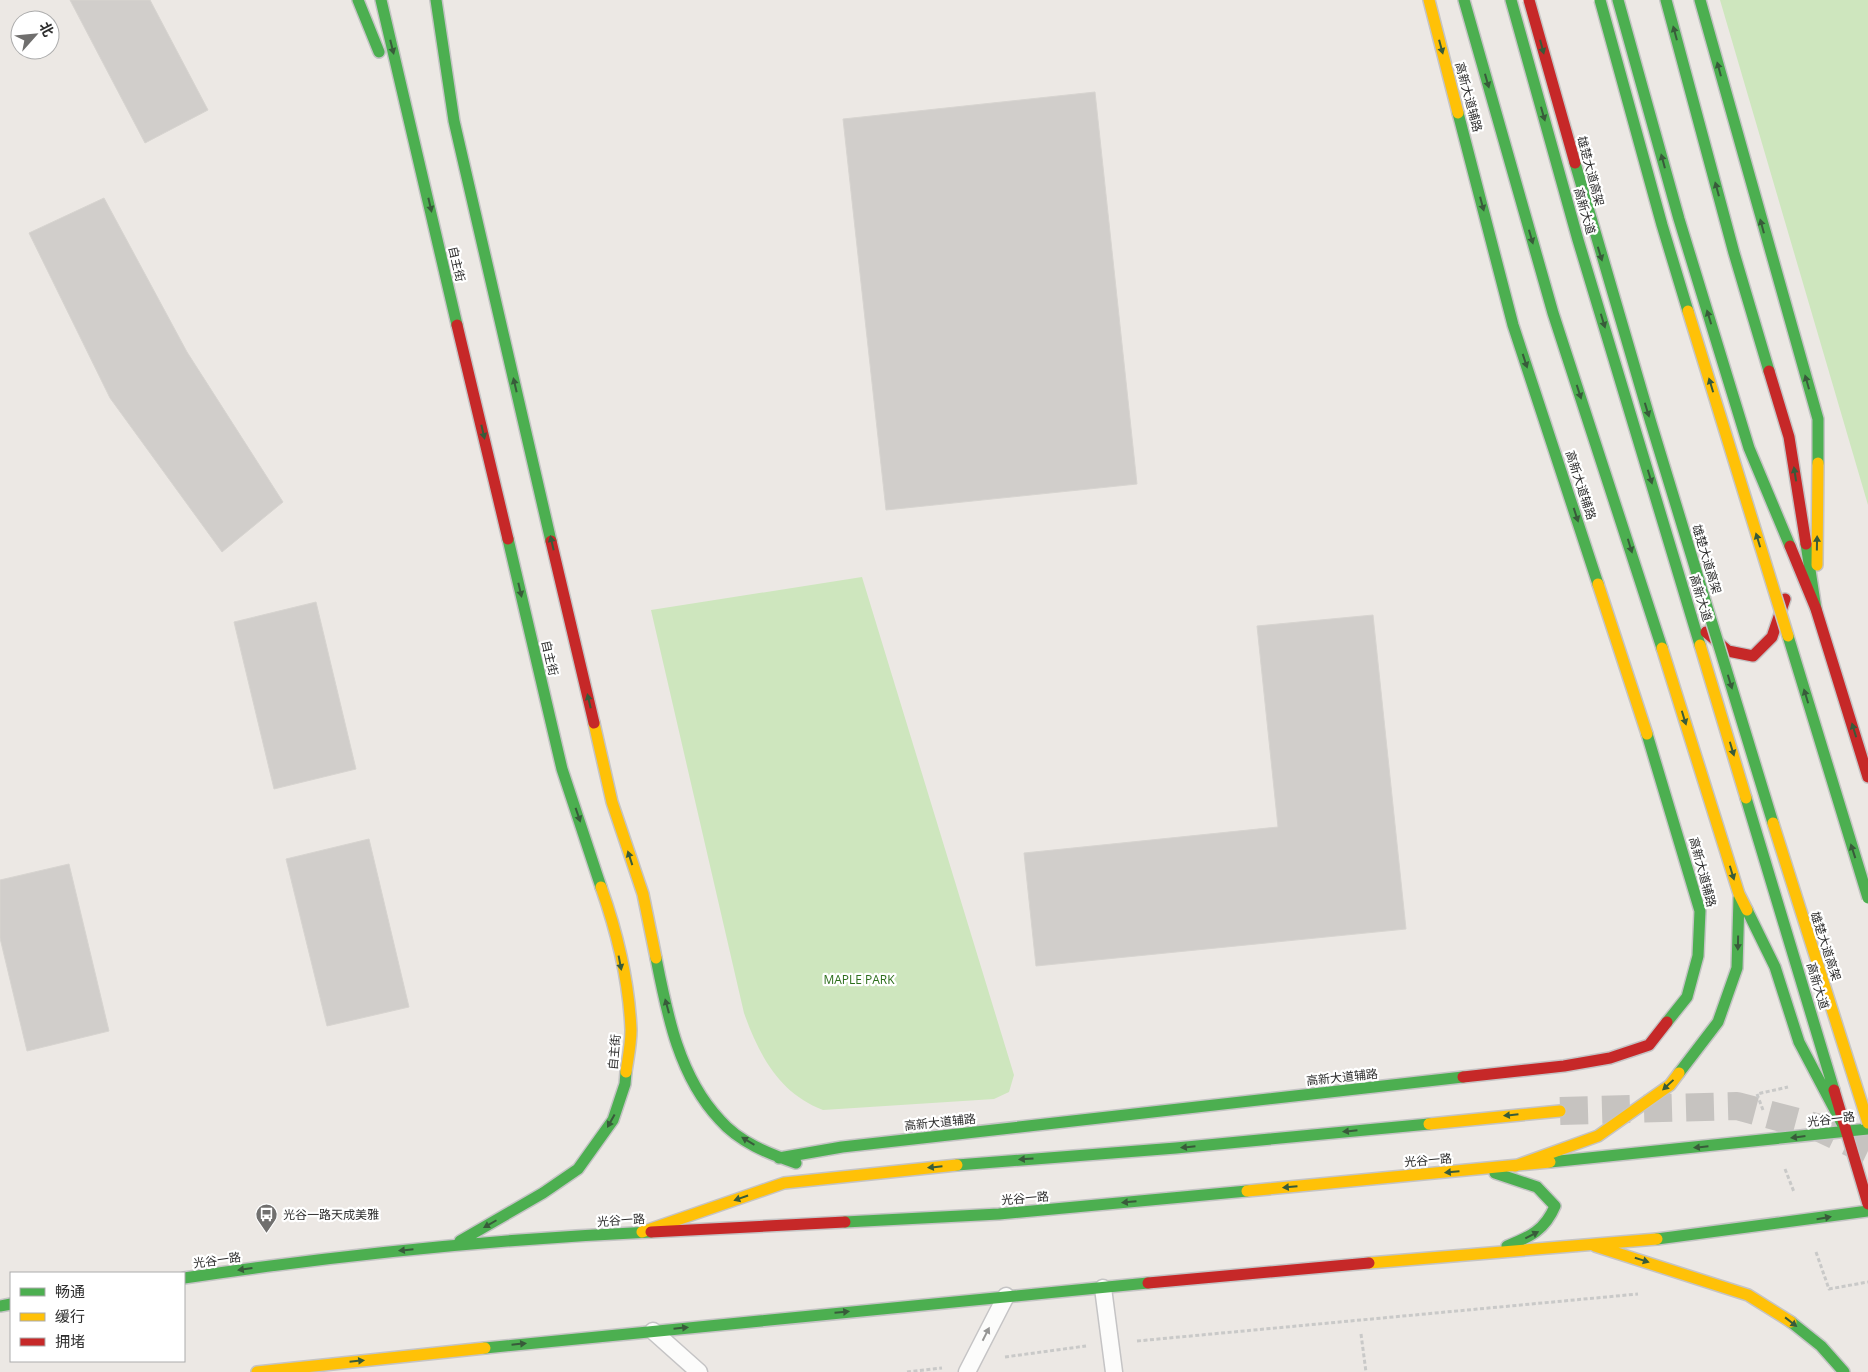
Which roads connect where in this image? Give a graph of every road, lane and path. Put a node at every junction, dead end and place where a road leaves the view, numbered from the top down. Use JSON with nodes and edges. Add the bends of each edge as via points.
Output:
{"nodes":[{"id":1,"x":358,"y":0,"type":"edge"},
{"id":2,"x":381,"y":0,"type":"edge"},
{"id":3,"x":436,"y":0,"type":"edge"},
{"id":4,"x":1429,"y":0,"type":"edge"},
{"id":5,"x":1464,"y":0,"type":"edge"},
{"id":6,"x":1511,"y":0,"type":"edge"},
{"id":7,"x":1530,"y":0,"type":"edge"},
{"id":8,"x":1600,"y":0,"type":"edge"},
{"id":9,"x":1618,"y":0,"type":"edge"},
{"id":10,"x":1666,"y":0,"type":"edge"},
{"id":11,"x":1700,"y":0,"type":"edge"},
{"id":12,"x":413,"y":134,"type":"junction"},
{"id":13,"x":1749,"y":448,"type":"junction"},
{"id":14,"x":1778,"y":550,"type":"dead end"},
{"id":15,"x":1789,"y":588,"type":"dead end"},
{"id":16,"x":1816,"y":609,"type":"junction"},
{"id":17,"x":1693,"y":621,"type":"junction"},
{"id":18,"x":1868,"y":777,"type":"edge"},
{"id":19,"x":1739,"y":894,"type":"junction"},
{"id":20,"x":1868,"y":898,"type":"edge"},
{"id":21,"x":1560,"y":1111,"type":"tunnel mouth"},
{"id":22,"x":1868,"y":1123,"type":"edge"},
{"id":23,"x":1868,"y":1129,"type":"edge"},
{"id":24,"x":1846,"y":1132,"type":"junction"},
{"id":25,"x":779,"y":1158,"type":"junction"},
{"id":26,"x":1515,"y":1166,"type":"junction"},
{"id":27,"x":1479,"y":1169,"type":"junction"},
{"id":28,"x":842,"y":1177,"type":"junction"},
{"id":29,"x":1868,"y":1204,"type":"edge"},
{"id":30,"x":1868,"y":1211,"type":"edge"},
{"id":31,"x":642,"y":1232,"type":"junction"},
{"id":32,"x":455,"y":1245,"type":"junction"},
{"id":33,"x":1595,"y":1246,"type":"junction"},
{"id":34,"x":1487,"y":1254,"type":"junction"},
{"id":35,"x":185,"y":1278,"type":"edge"},
{"id":36,"x":1868,"y":1282,"type":"edge"},
{"id":37,"x":1103,"y":1288,"type":"junction"},
{"id":38,"x":1830,"y":1289,"type":"dead end"},
{"id":39,"x":1648,"y":1294,"type":"dead end"},
{"id":40,"x":1006,"y":1296,"type":"junction"},
{"id":41,"x":653,"y":1331,"type":"junction"},
{"id":42,"x":1361,"y":1334,"type":"dead end"},
{"id":43,"x":1149,"y":1340,"type":"dead end"},
{"id":44,"x":1060,"y":1349,"type":"dead end"},
{"id":45,"x":1024,"y":1354,"type":"dead end"},
{"id":46,"x":933,"y":1369,"type":"dead end"},
{"id":47,"x":256,"y":1372,"type":"edge"},
{"id":48,"x":699,"y":1372,"type":"edge"},
{"id":49,"x":908,"y":1372,"type":"edge"},
{"id":50,"x":967,"y":1372,"type":"edge"},
{"id":51,"x":1114,"y":1372,"type":"edge"},
{"id":52,"x":1366,"y":1372,"type":"edge"},
{"id":53,"x":1844,"y":1372,"type":"edge"}],
"edges":[{"from":1,"to":12,"type":"main road"},
{"from":2,"to":12,"type":"main road","name":"自主街","one_way":true},
{"from":25,"to":3,"type":"main road","one_way":true,"via":[[746,1141],[720,1120],[702,1098],[678,1047],[645,905],[612,802],[456,130]]},
{"from":4,"to":25,"type":"main road","name":"高新大道辅路","one_way":true,"via":[[1514,325],[1642,718],[1700,911],[1698,956],[1687,997],[1649,1045],[1610,1058],[1573,1065],[842,1147]]},
{"from":5,"to":19,"type":"main road","one_way":true,"via":[[1553,312]]},
{"from":6,"to":17,"type":"main road","name":"高新大道","one_way":true,"via":[[1578,240]]},
{"from":7,"to":22,"type":"main road","name":"雄楚大道高架","one_way":true,"bridge":true,"via":[[1595,238]]},
{"from":20,"to":8,"type":"main road","one_way":true,"bridge":true,"via":[[1662,225]]},
{"from":13,"to":9,"type":"main road","one_way":true,"via":[[1679,219]]},
{"from":16,"to":10,"type":"main road","one_way":true,"via":[[1789,437],[1734,254]]},
{"from":16,"to":11,"type":"main road","one_way":true,"via":[[1818,419]]},
{"from":12,"to":32,"type":"main road","name":"自主街","one_way":true,"via":[[562,769],[611,915],[628,998],[630,1032],[625,1084],[613,1120],[578,1169]]},
{"from":13,"to":14,"type":"main road"},
{"from":13,"to":16,"type":"main road"},
{"from":15,"to":17,"type":"main road","via":[[1772,637],[1753,656],[1728,651]]},
{"from":18,"to":16,"type":"main road","one_way":true},
{"from":17,"to":24,"type":"main road","name":"高新大道","one_way":true},
{"from":19,"to":24,"type":"main road","via":[[1775,967],[1799,1042]]},
{"from":19,"to":26,"type":"main road","one_way":true,"via":[[1737,968],[1728,995],[1718,1022],[1670,1085],[1598,1136]]},
{"from":21,"to":28,"type":"main road","one_way":true},
{"from":23,"to":24,"type":"main road","name":"光谷一路"},
{"from":24,"to":26,"type":"main road","name":"光谷一路","one_way":true},
{"from":24,"to":29,"type":"main road","name":"高新大道"},
{"from":25,"to":28,"type":"main road"},
{"from":26,"to":27,"type":"main road","name":"光谷一路"},
{"from":27,"to":31,"type":"main road","name":"光谷一路","one_way":true,"via":[[999,1214]]},
{"from":34,"to":27,"type":"main road","one_way":true,"via":[[1537,1234],[1555,1206],[1548,1193],[1532,1183]]},
{"from":28,"to":31,"type":"main road","one_way":true,"via":[[784,1183]]},
{"from":33,"to":30,"type":"main road","one_way":true,"via":[[1779,1226]]},
{"from":31,"to":32,"type":"main road","name":"光谷一路"},
{"from":32,"to":35,"type":"main road","name":"光谷一路","one_way":true,"via":[[286,1263]]},
{"from":33,"to":34,"type":"main road"},
{"from":33,"to":53,"type":"main road","one_way":true,"via":[[1748,1295],[1780,1314],[1814,1341]]},
{"from":34,"to":37,"type":"main road"},
{"from":36,"to":38,"type":"path"},
{"from":37,"to":40,"type":"main road"},
{"from":37,"to":51,"type":"lane"},
{"from":39,"to":43,"type":"path"},
{"from":41,"to":40,"type":"main road","one_way":true},
{"from":50,"to":40,"type":"lane","one_way":true},
{"from":47,"to":41,"type":"main road","one_way":true},
{"from":41,"to":48,"type":"lane"},
{"from":42,"to":52,"type":"path"},
{"from":44,"to":45,"type":"path"},
{"from":46,"to":49,"type":"path"}]}
